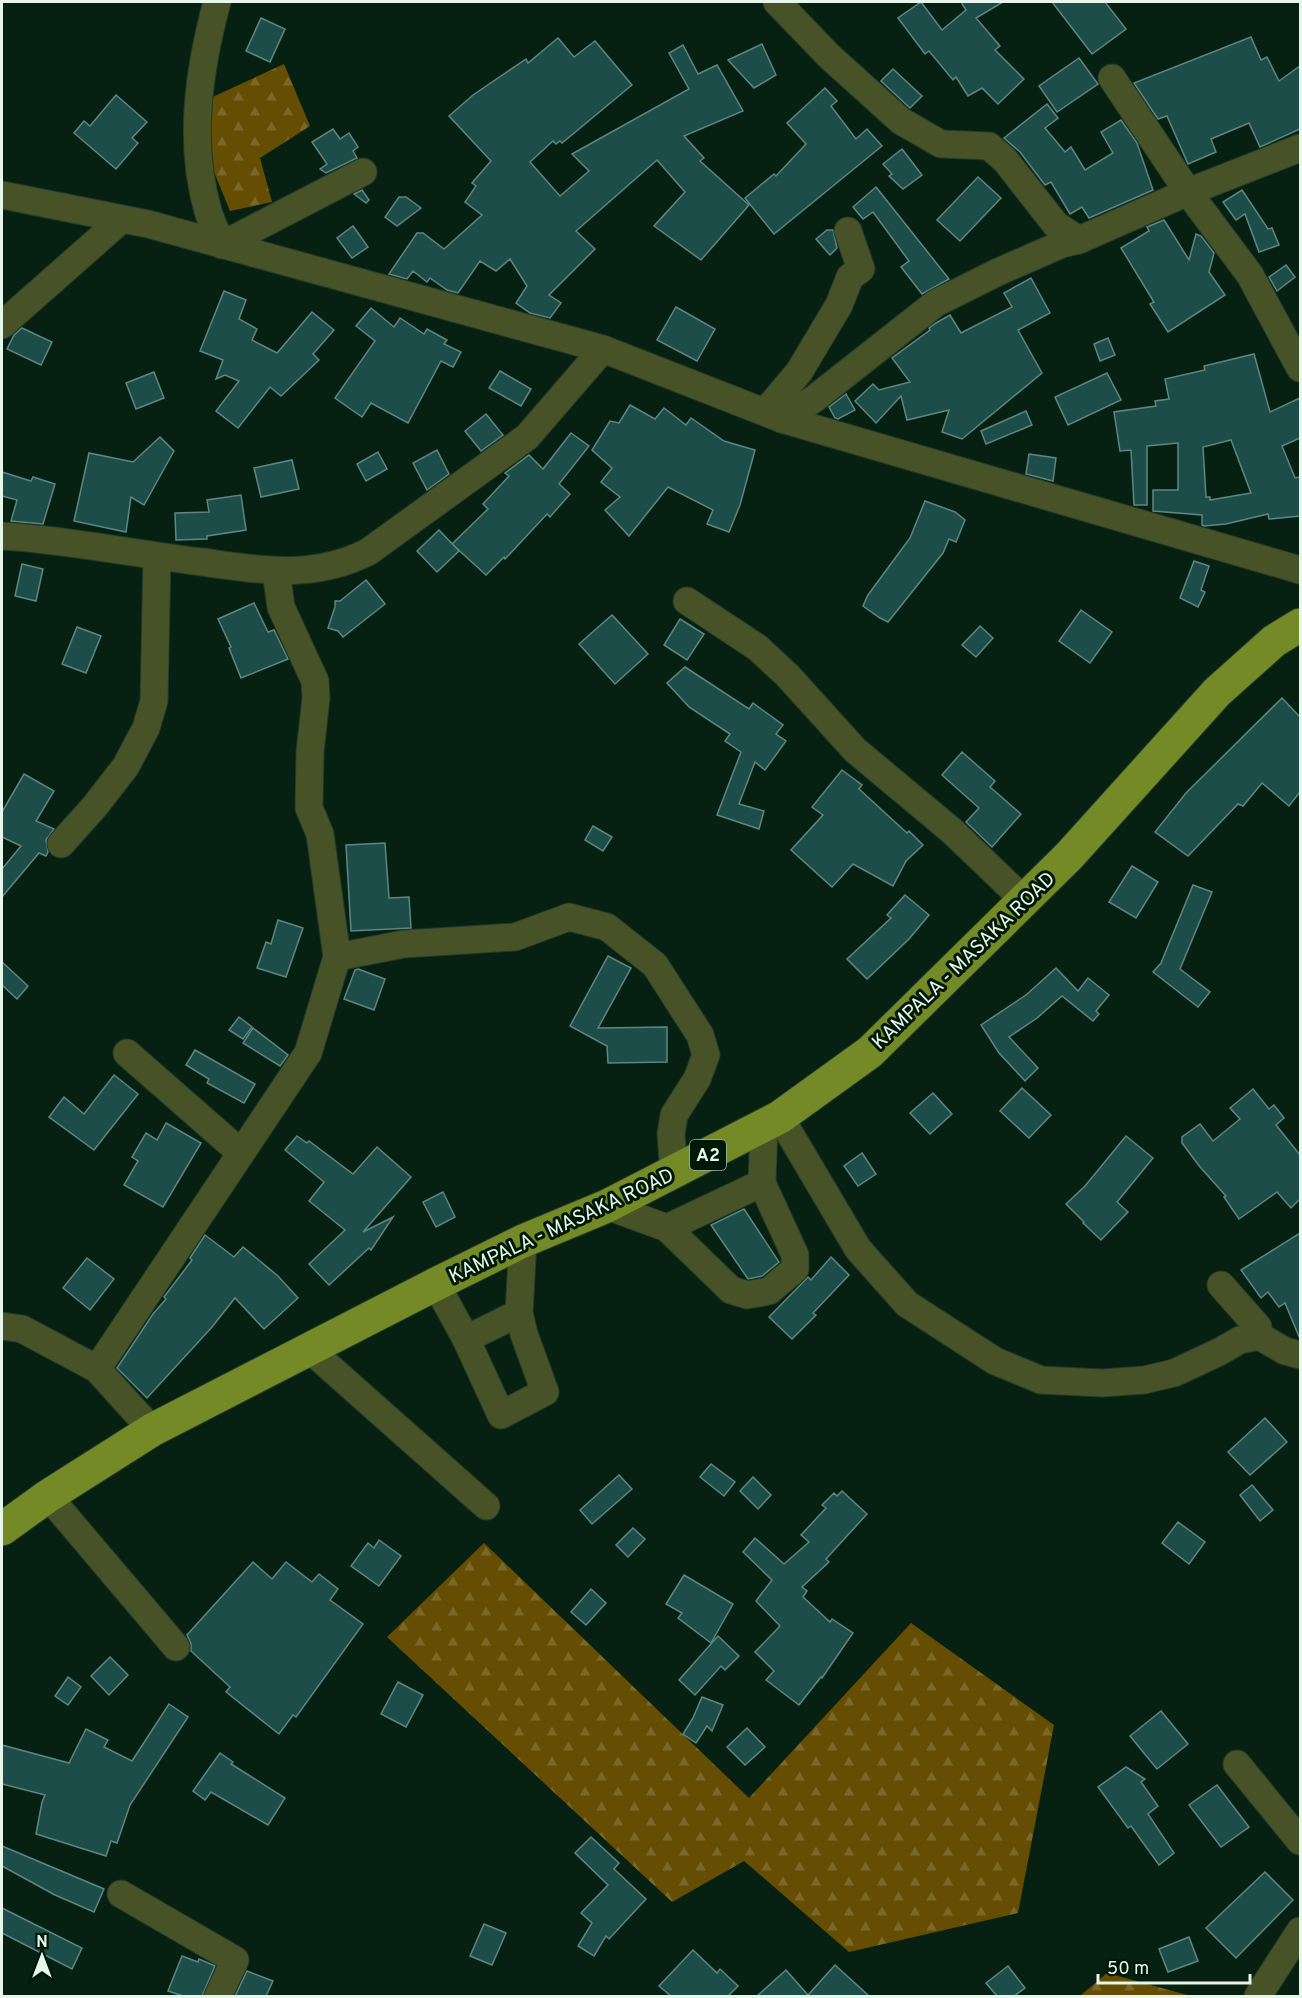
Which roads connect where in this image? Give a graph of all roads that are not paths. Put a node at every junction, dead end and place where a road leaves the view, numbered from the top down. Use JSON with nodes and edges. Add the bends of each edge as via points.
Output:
{"nodes":[{"id":1,"x":217,"y":2,"type":"edge"},
{"id":2,"x":777,"y":2,"type":"edge"},
{"id":3,"x":1113,"y":78,"type":"dead end"},
{"id":4,"x":1300,"y":148,"type":"edge"},
{"id":5,"x":363,"y":172,"type":"dead end"},
{"id":6,"x":1188,"y":192,"type":"junction"},
{"id":7,"x":2,"y":195,"type":"edge"},
{"id":8,"x":122,"y":219,"type":"junction"},
{"id":9,"x":848,"y":231,"type":"dead end"},
{"id":10,"x":1079,"y":240,"type":"junction"},
{"id":11,"x":222,"y":244,"type":"junction"},
{"id":12,"x":2,"y":325,"type":"edge"},
{"id":13,"x":603,"y":349,"type":"junction"},
{"id":14,"x":1300,"y":368,"type":"edge"},
{"id":15,"x":774,"y":415,"type":"junction"},
{"id":16,"x":2,"y":536,"type":"edge"},
{"id":17,"x":157,"y":557,"type":"junction"},
{"id":18,"x":1300,"y":570,"type":"edge"},
{"id":19,"x":276,"y":571,"type":"junction"},
{"id":20,"x":687,"y":601,"type":"dead end"},
{"id":21,"x":1300,"y":625,"type":"edge"},
{"id":22,"x":61,"y":844,"type":"dead end"},
{"id":23,"x":1024,"y":900,"type":"junction"},
{"id":24,"x":337,"y":957,"type":"junction"},
{"id":25,"x":127,"y":1053,"type":"dead end"},
{"id":26,"x":772,"y":1122,"type":"junction"},
{"id":27,"x":241,"y":1154,"type":"junction"},
{"id":28,"x":674,"y":1173,"type":"junction"},
{"id":29,"x":762,"y":1183,"type":"junction"},
{"id":30,"x":607,"y":1206,"type":"junction"},
{"id":31,"x":668,"y":1228,"type":"junction"},
{"id":32,"x":523,"y":1241,"type":"junction"},
{"id":33,"x":435,"y":1284,"type":"junction"},
{"id":34,"x":1221,"y":1286,"type":"dead end"},
{"id":35,"x":519,"y":1313,"type":"junction"},
{"id":36,"x":2,"y":1326,"type":"edge"},
{"id":37,"x":1258,"y":1336,"type":"junction"},
{"id":38,"x":466,"y":1339,"type":"junction"},
{"id":39,"x":308,"y":1348,"type":"junction"},
{"id":40,"x":1300,"y":1355,"type":"edge"},
{"id":41,"x":97,"y":1369,"type":"junction"},
{"id":42,"x":153,"y":1430,"type":"junction"},
{"id":43,"x":48,"y":1496,"type":"junction"},
{"id":44,"x":486,"y":1506,"type":"dead end"},
{"id":45,"x":2,"y":1529,"type":"edge"},
{"id":46,"x":176,"y":1647,"type":"dead end"},
{"id":47,"x":1237,"y":1764,"type":"dead end"},
{"id":48,"x":1300,"y":1841,"type":"edge"},
{"id":49,"x":121,"y":1894,"type":"dead end"},
{"id":50,"x":1300,"y":1931,"type":"edge"},
{"id":51,"x":218,"y":1996,"type":"edge"},
{"id":52,"x":1258,"y":1996,"type":"edge"}],
"edges":[{"from":1,"to":11,"type":"street","via":[[200,77],[197,129],[208,211]]},
{"from":2,"to":10,"type":"street","via":[[901,121],[941,144],[989,146],[1005,160],[1056,225]]},
{"from":3,"to":6,"type":"street"},
{"from":4,"to":6,"type":"street"},
{"from":5,"to":11,"type":"street"},
{"from":6,"to":10,"type":"street"},
{"from":6,"to":14,"type":"street","via":[[1250,275]]},
{"from":7,"to":8,"type":"street"},
{"from":8,"to":11,"type":"street"},
{"from":8,"to":12,"type":"street"},
{"from":9,"to":15,"type":"street","via":[[861,269],[850,277],[839,305]]},
{"from":10,"to":15,"type":"street","via":[[998,272],[936,303],[814,399]]},
{"from":11,"to":13,"type":"street"},
{"from":13,"to":15,"type":"street"},
{"from":13,"to":19,"type":"street","via":[[527,437],[368,552],[348,562]]},
{"from":15,"to":18,"type":"street"},
{"from":16,"to":17,"type":"street"},
{"from":17,"to":19,"type":"street"},
{"from":17,"to":22,"type":"street","via":[[154,701],[146,728],[126,766]]},
{"from":19,"to":24,"type":"street","via":[[281,607],[315,681],[309,807],[320,834]]},
{"from":20,"to":23,"type":"street","via":[[758,648],[855,750],[952,831]]},
{"from":21,"to":23,"type":"main road","name":"KAMPALA - MASAKA ROAD","number":"A2","via":[[1274,641],[1217,692],[1069,856]]},
{"from":23,"to":26,"type":"main road","name":"KAMPALA - MASAKA ROAD","number":"A2","via":[[870,1052]]},
{"from":24,"to":27,"type":"street","via":[[308,1053]]},
{"from":24,"to":28,"type":"street","via":[[404,944],[515,937],[569,917],[607,927],[655,965],[700,1035],[706,1055],[697,1079],[674,1115]]},
{"from":25,"to":27,"type":"street"},
{"from":26,"to":28,"type":"main road","name":"KAMPALA - MASAKA ROAD","number":"A2"},
{"from":26,"to":29,"type":"street"},
{"from":26,"to":37,"type":"street","via":[[858,1249],[907,1304],[996,1361],[1041,1380],[1144,1380],[1174,1373],[1240,1340]]},
{"from":27,"to":41,"type":"street"},
{"from":28,"to":30,"type":"main road","name":"KAMPALA - MASAKA ROAD","number":"A2"},
{"from":29,"to":31,"type":"street"},
{"from":29,"to":31,"type":"street","via":[[795,1255],[795,1269],[769,1290],[747,1295],[731,1290]]},
{"from":30,"to":31,"type":"street"},
{"from":30,"to":32,"type":"main road","name":"KAMPALA - MASAKA ROAD","number":"A2"},
{"from":32,"to":33,"type":"main road","name":"KAMPALA - MASAKA ROAD","number":"A2"},
{"from":32,"to":35,"type":"street"},
{"from":33,"to":38,"type":"street"},
{"from":33,"to":39,"type":"main road","name":"KAMPALA - MASAKA ROAD","number":"A2"},
{"from":34,"to":37,"type":"street","via":[[1258,1327]]},
{"from":35,"to":38,"type":"street"},
{"from":35,"to":38,"type":"street","via":[[545,1392],[501,1415]]},
{"from":36,"to":41,"type":"street","via":[[22,1329]]},
{"from":37,"to":40,"type":"street"},
{"from":39,"to":42,"type":"main road","name":"KAMPALA - MASAKA ROAD","number":"A2"},
{"from":39,"to":44,"type":"street"},
{"from":41,"to":42,"type":"street"},
{"from":42,"to":43,"type":"main road","name":"KAMPALA - MASAKA ROAD","number":"A2"},
{"from":43,"to":45,"type":"main road","name":"KAMPALA - MASAKA ROAD","number":"A2"},
{"from":43,"to":46,"type":"street"},
{"from":47,"to":48,"type":"street"},
{"from":49,"to":51,"type":"street","via":[[235,1960]]},
{"from":50,"to":52,"type":"street"}]}
